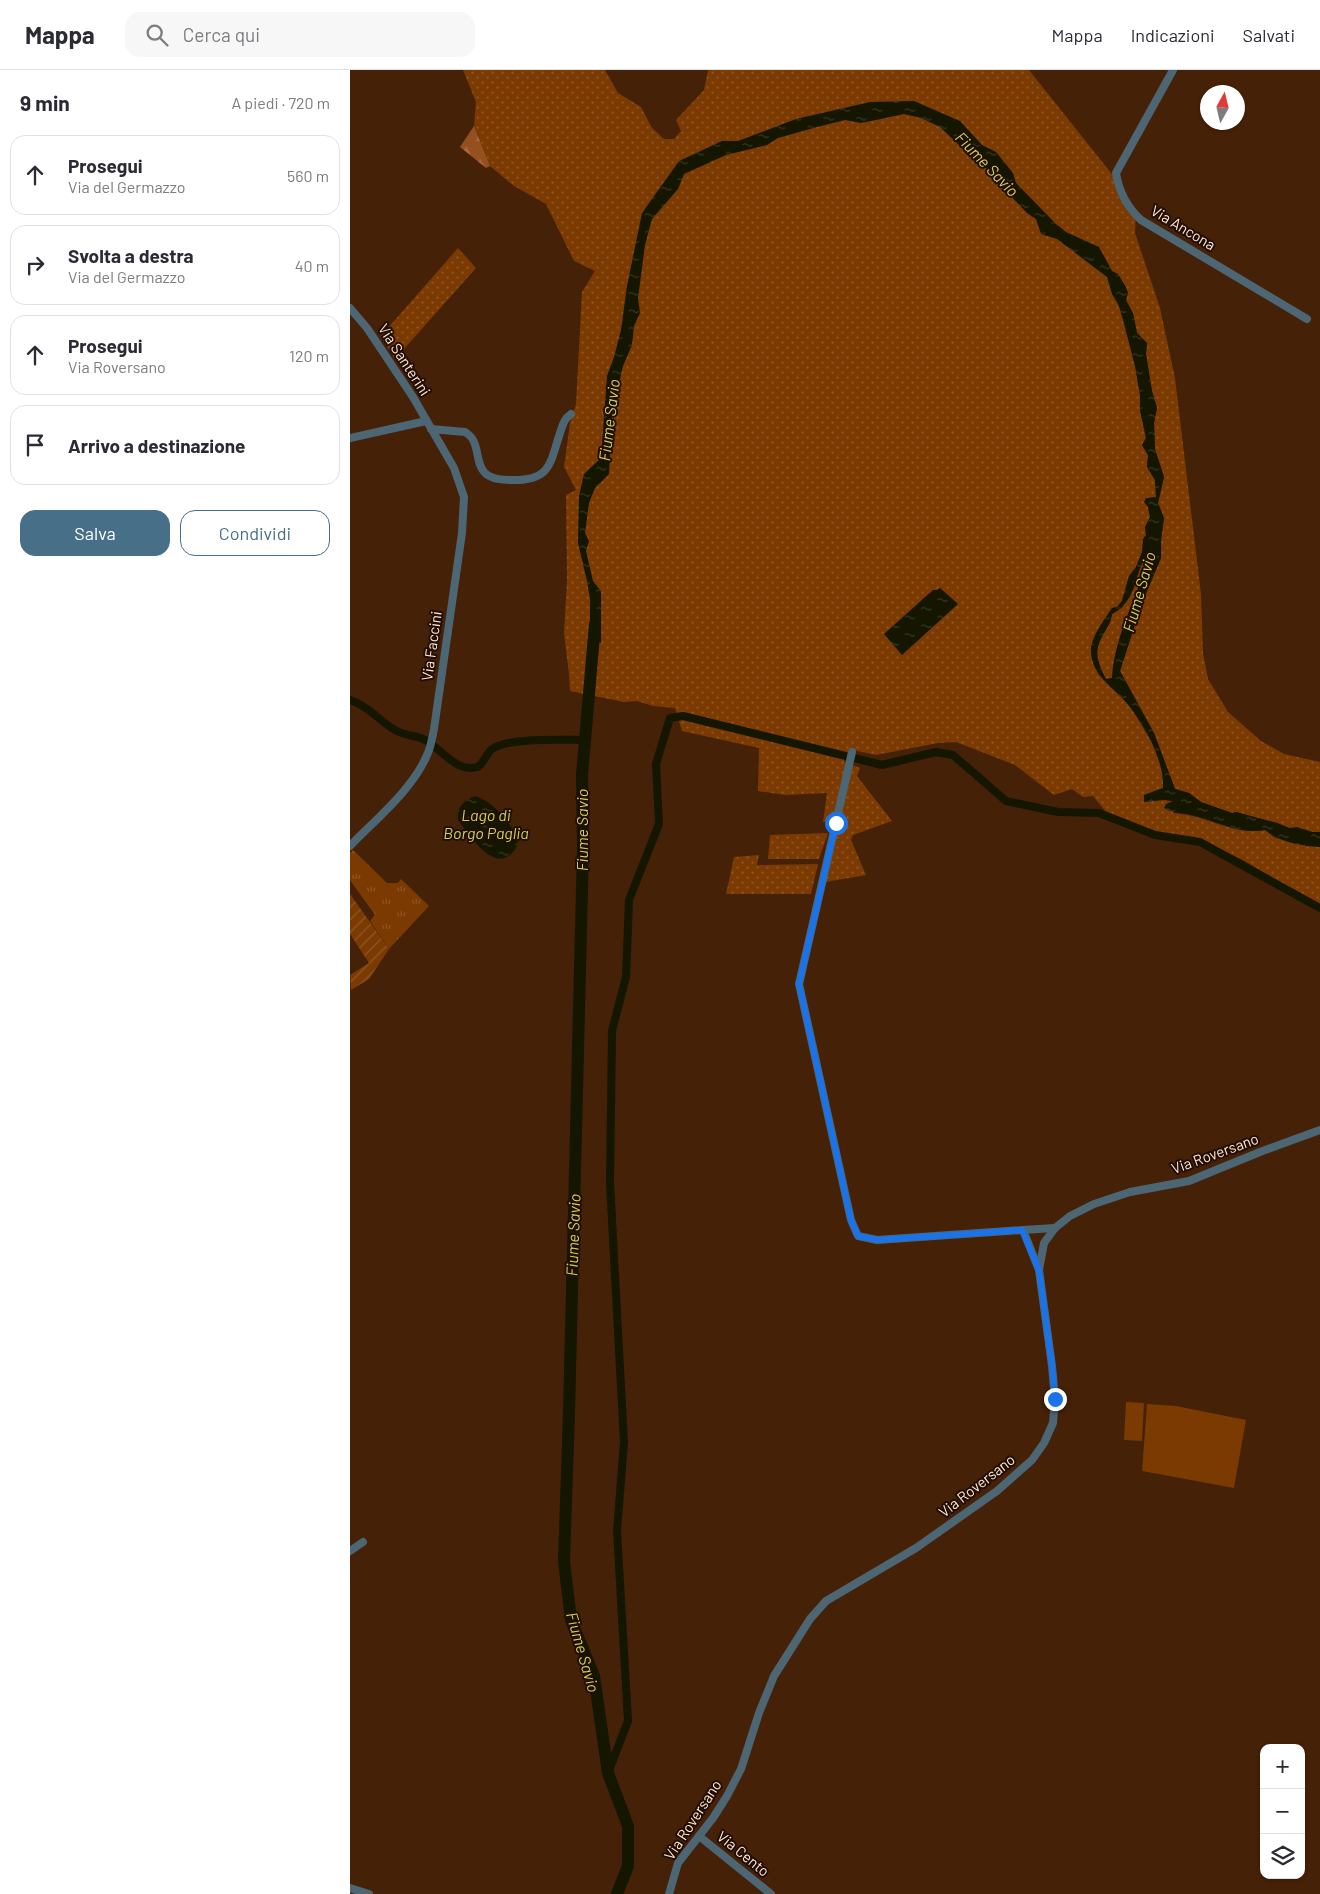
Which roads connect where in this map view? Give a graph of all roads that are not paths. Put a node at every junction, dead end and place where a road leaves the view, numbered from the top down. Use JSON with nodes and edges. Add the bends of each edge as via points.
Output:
{"nodes":[{"id":1,"x":1173,"y":70,"type":"edge"},
{"id":2,"x":350,"y":308,"type":"edge"},
{"id":3,"x":1307,"y":319,"type":"dead end"},
{"id":4,"x":571,"y":414,"type":"dead end"},
{"id":5,"x":426,"y":421,"type":"junction"},
{"id":6,"x":431,"y":429,"type":"junction"},
{"id":7,"x":350,"y":438,"type":"edge"},
{"id":8,"x":852,"y":752,"type":"dead end"},
{"id":9,"x":350,"y":846,"type":"edge"},
{"id":10,"x":1320,"y":1130,"type":"edge"},
{"id":11,"x":1055,"y":1228,"type":"junction"},
{"id":12,"x":1022,"y":1230,"type":"junction"},
{"id":13,"x":1039,"y":1270,"type":"junction"},
{"id":14,"x":363,"y":1542,"type":"dead end"},
{"id":15,"x":350,"y":1551,"type":"edge"},
{"id":16,"x":699,"y":1836,"type":"junction"},
{"id":17,"x":350,"y":1888,"type":"edge"},
{"id":18,"x":369,"y":1894,"type":"edge"},
{"id":19,"x":669,"y":1894,"type":"edge"},
{"id":20,"x":771,"y":1894,"type":"edge"}],
"edges":[{"from":1,"to":3,"type":"street","name":"Via Ancona","via":[[1116,174],[1128,206],[1141,220]]},
{"from":2,"to":5,"type":"street","name":"Via Santerini","via":[[367,328]]},
{"from":4,"to":6,"type":"street","via":[[564,419],[550,464],[540,475],[527,480],[490,476],[484,472],[473,439],[466,432]]},
{"from":5,"to":6,"type":"street","name":"Via Santerini"},
{"from":5,"to":7,"type":"street"},
{"from":6,"to":9,"type":"street","name":"Via Faccini","via":[[454,468],[464,497],[462,533],[432,737],[422,767],[401,794]]},
{"from":8,"to":12,"type":"street","via":[[799,984],[851,1220],[858,1236],[878,1240]]},
{"from":10,"to":11,"type":"street","name":"Via Roversano","via":[[1189,1181],[1130,1192],[1094,1204]]},
{"from":11,"to":12,"type":"street"},
{"from":11,"to":13,"type":"street","name":"Via Roversano","via":[[1044,1243]]},
{"from":12,"to":13,"type":"street"},
{"from":13,"to":16,"type":"street","name":"Via Roversano","via":[[1055,1399],[1053,1422],[1044,1443],[1032,1460],[997,1491],[916,1548],[826,1601],[810,1619],[774,1676],[741,1769]]},
{"from":14,"to":15,"type":"street"},
{"from":16,"to":19,"type":"street","name":"Via Roversano","via":[[678,1864]]},
{"from":16,"to":20,"type":"street","name":"Via Cento"},
{"from":17,"to":18,"type":"street"}]}
